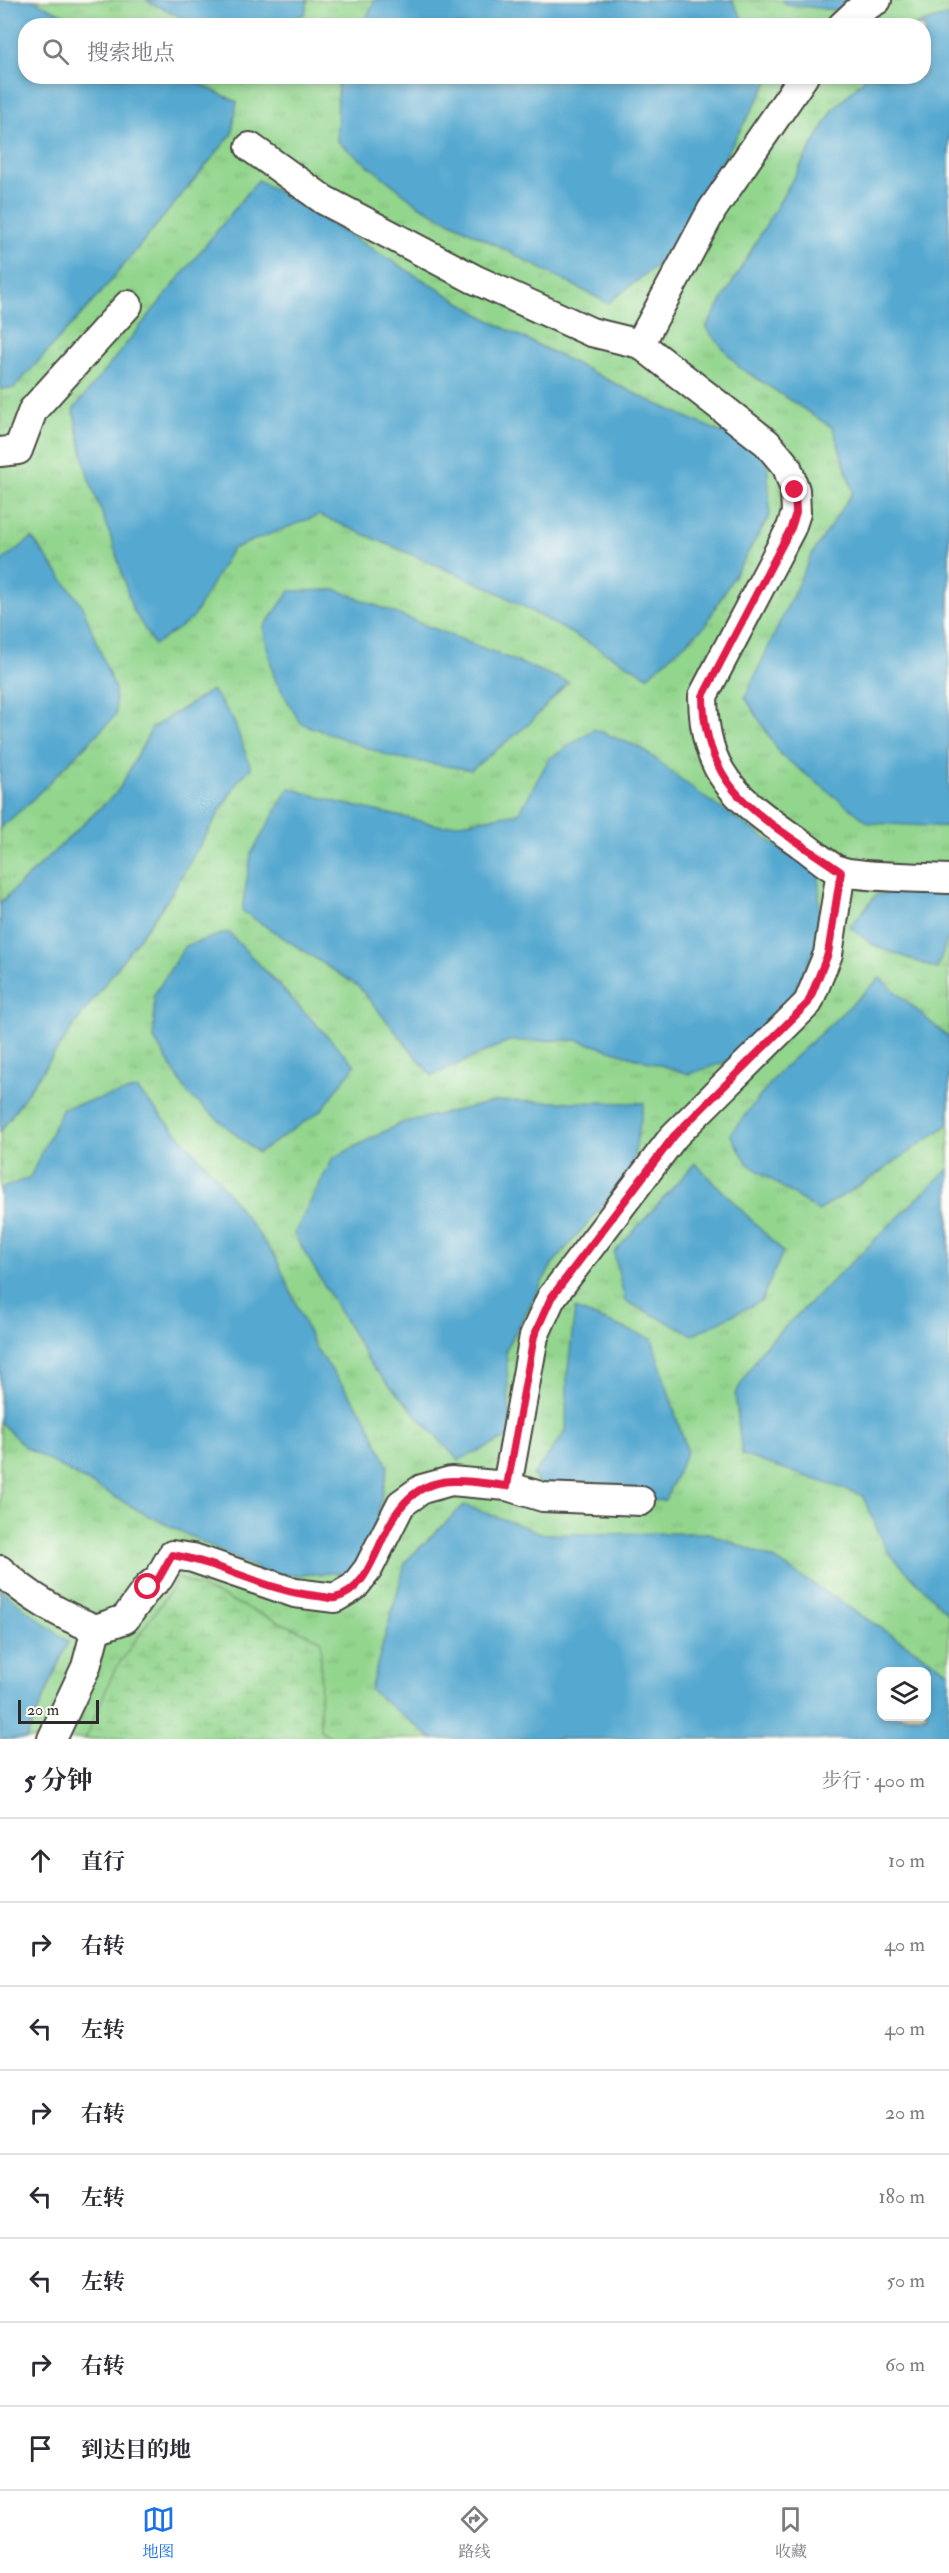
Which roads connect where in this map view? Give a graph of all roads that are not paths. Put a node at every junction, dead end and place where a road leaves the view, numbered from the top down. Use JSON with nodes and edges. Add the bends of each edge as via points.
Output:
{"nodes":[{"id":1,"x":877,"y":0,"type":"edge"},
{"id":2,"x":851,"y":18,"type":"edge"},
{"id":3,"x":799,"y":84,"type":"edge"},
{"id":4,"x":250,"y":147,"type":"dead end"},
{"id":5,"x":128,"y":305,"type":"dead end"},
{"id":6,"x":640,"y":344,"type":"junction"},
{"id":7,"x":0,"y":452,"type":"edge"},
{"id":8,"x":841,"y":872,"type":"junction"},
{"id":9,"x":949,"y":879,"type":"edge"},
{"id":10,"x":507,"y":1486,"type":"junction"},
{"id":11,"x":641,"y":1501,"type":"dead end"},
{"id":12,"x":0,"y":1570,"type":"edge"},
{"id":13,"x":96,"y":1629,"type":"junction"},
{"id":14,"x":52,"y":1739,"type":"edge"}],
"edges":[{"from":1,"to":2,"type":"lane"},
{"from":3,"to":6,"type":"lane","via":[[712,210]]},
{"from":4,"to":6,"type":"lane","via":[[324,200],[474,279],[591,332]]},
{"from":5,"to":7,"type":"lane","via":[[33,410],[18,450]]},
{"from":6,"to":8,"type":"lane","via":[[767,443],[787,467],[795,490],[796,513],[703,696],[703,726],[715,762],[733,792]]},
{"from":8,"to":9,"type":"lane"},
{"from":8,"to":10,"type":"lane","via":[[828,954],[808,1003],[674,1136],[551,1298],[534,1336]]},
{"from":10,"to":11,"type":"lane","via":[[543,1497]]},
{"from":10,"to":13,"type":"lane","via":[[451,1481],[422,1489],[401,1503],[368,1569],[354,1587],[335,1598],[295,1593],[193,1558],[172,1555],[159,1578],[125,1618]]},
{"from":12,"to":13,"type":"lane","via":[[63,1616]]},
{"from":13,"to":14,"type":"lane","via":[[86,1667]]}]}
